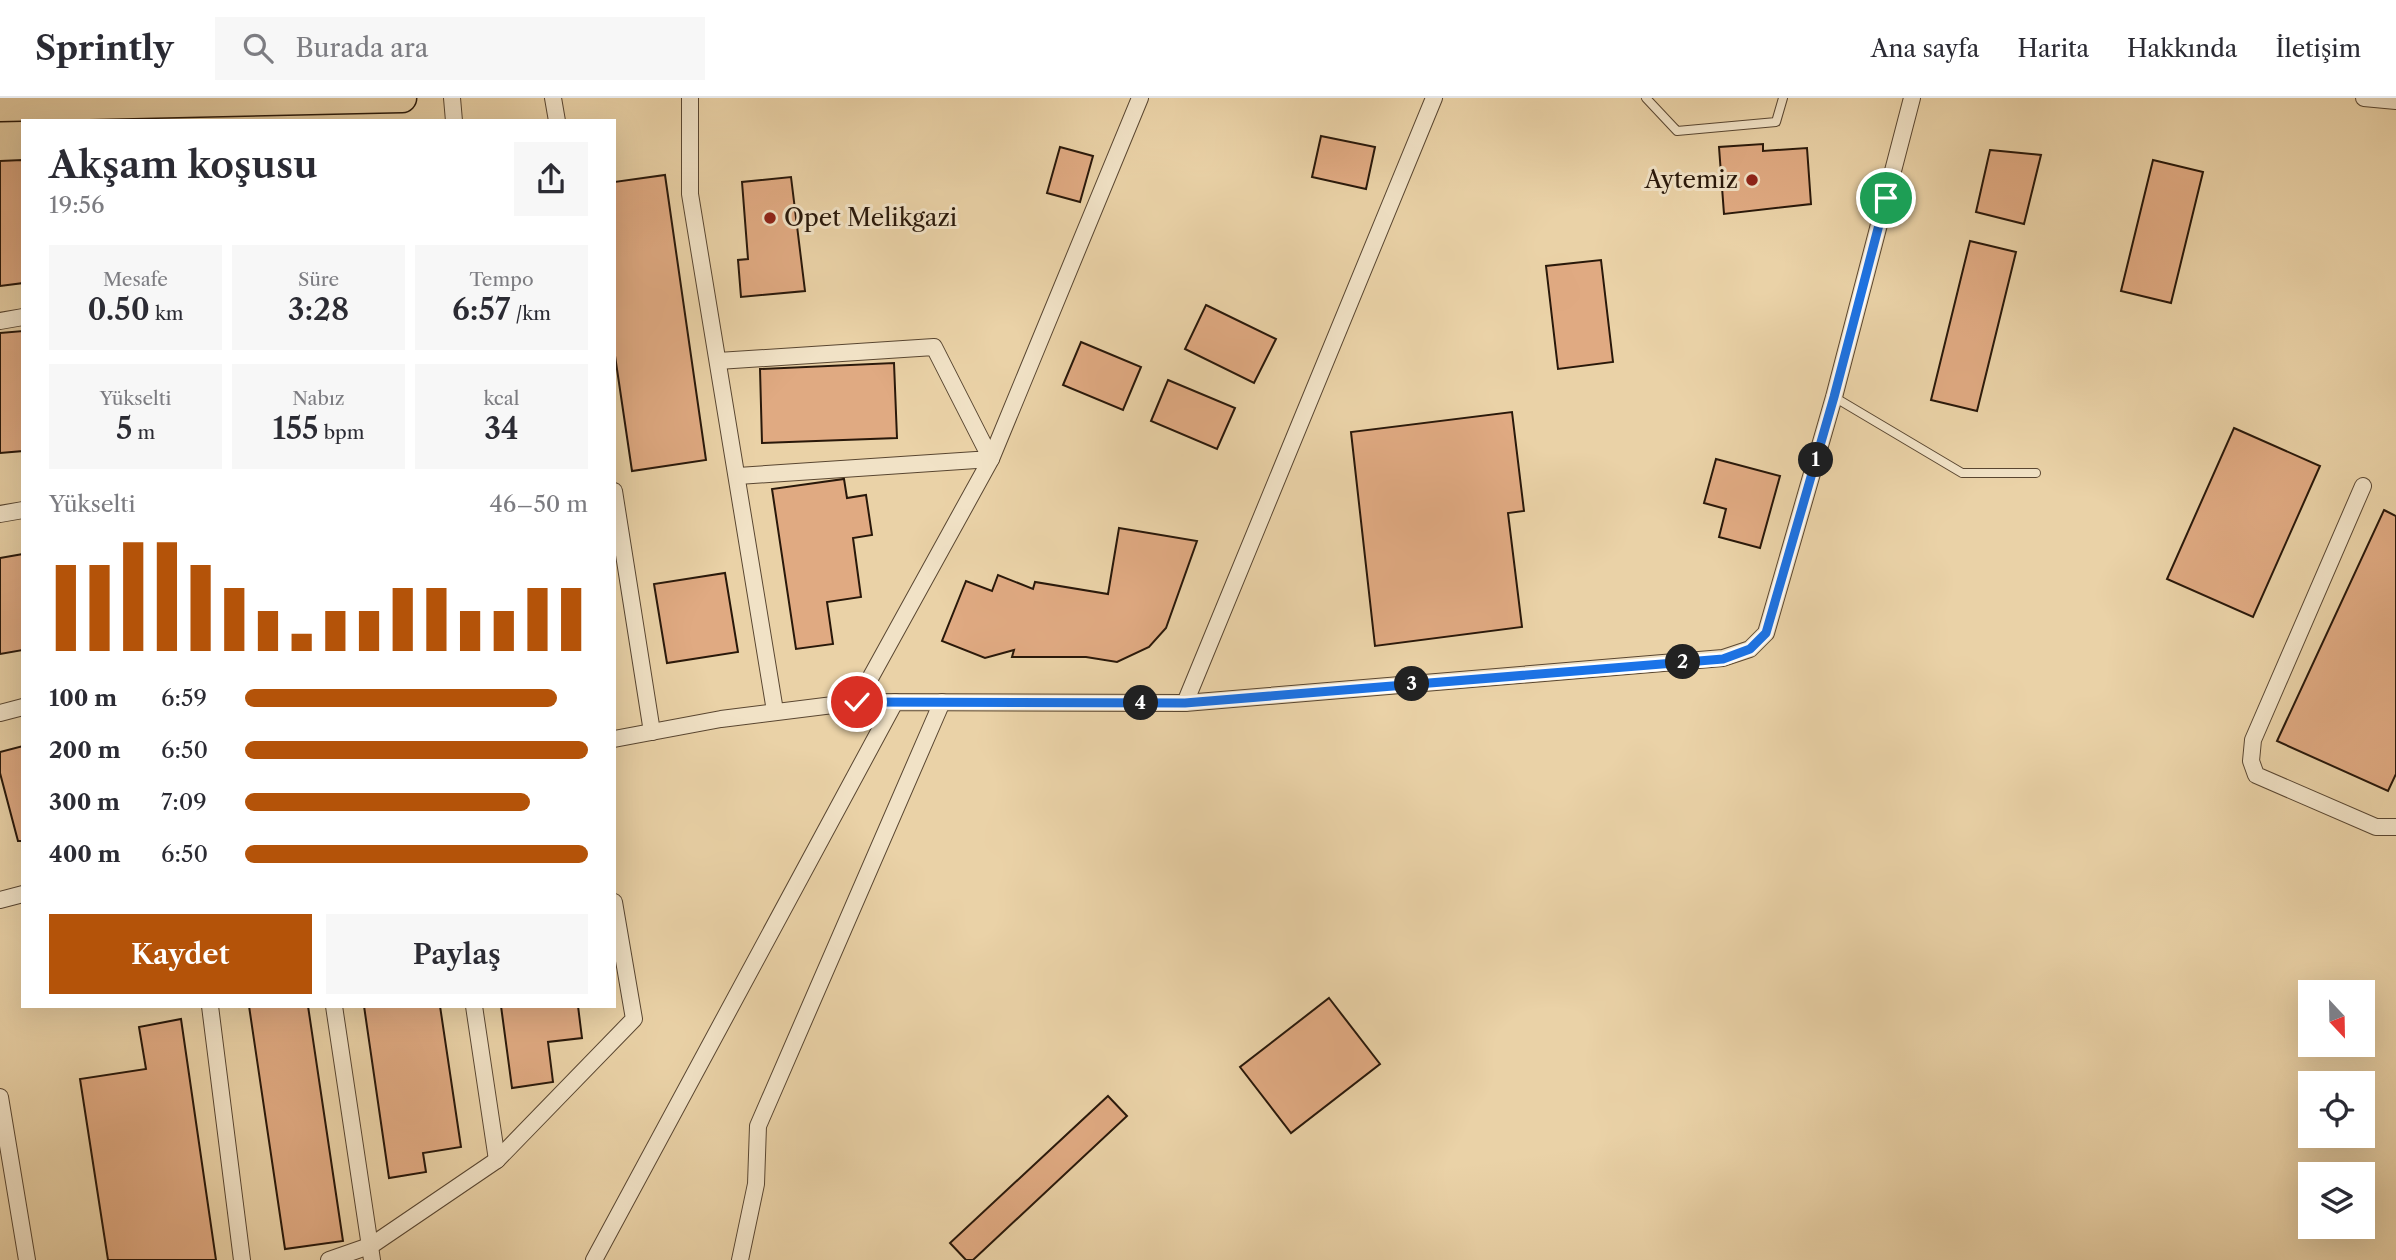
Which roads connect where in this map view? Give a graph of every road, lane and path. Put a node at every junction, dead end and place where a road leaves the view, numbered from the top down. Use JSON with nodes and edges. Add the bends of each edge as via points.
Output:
{"nodes":[{"id":1,"x":402,"y":98,"type":"edge"},
{"id":2,"x":452,"y":98,"type":"edge"},
{"id":3,"x":553,"y":98,"type":"edge"},
{"id":4,"x":690,"y":98,"type":"edge"},
{"id":5,"x":1140,"y":98,"type":"edge"},
{"id":6,"x":1434,"y":98,"type":"edge"},
{"id":7,"x":1646,"y":98,"type":"edge"},
{"id":8,"x":1783,"y":98,"type":"edge"},
{"id":9,"x":1912,"y":98,"type":"edge"},
{"id":10,"x":2364,"y":98,"type":"edge"},
{"id":11,"x":2396,"y":101,"type":"edge"},
{"id":12,"x":0,"y":107,"type":"edge"},
{"id":13,"x":249,"y":111,"type":"edge"},
{"id":14,"x":454,"y":119,"type":"edge"},
{"id":15,"x":557,"y":119,"type":"edge"},
{"id":16,"x":21,"y":317,"type":"edge"},
{"id":17,"x":0,"y":321,"type":"edge"},
{"id":18,"x":718,"y":361,"type":"junction"},
{"id":19,"x":1834,"y":397,"type":"junction"},
{"id":20,"x":991,"y":458,"type":"junction"},
{"id":21,"x":2036,"y":473,"type":"dead end"},
{"id":22,"x":737,"y":476,"type":"junction"},
{"id":23,"x":2363,"y":486,"type":"dead end"},
{"id":24,"x":21,"y":510,"type":"edge"},
{"id":25,"x":0,"y":514,"type":"edge"},
{"id":26,"x":616,"y":518,"type":"edge"},
{"id":27,"x":619,"y":558,"type":"edge"},
{"id":28,"x":857,"y":702,"type":"junction"},
{"id":29,"x":895,"y":702,"type":"junction"},
{"id":30,"x":942,"y":702,"type":"junction"},
{"id":31,"x":1185,"y":703,"type":"junction"},
{"id":32,"x":21,"y":708,"type":"edge"},
{"id":33,"x":775,"y":711,"type":"junction"},
{"id":34,"x":0,"y":713,"type":"edge"},
{"id":35,"x":652,"y":732,"type":"junction"},
{"id":36,"x":616,"y":739,"type":"edge"},
{"id":37,"x":2396,"y":827,"type":"edge"},
{"id":38,"x":21,"y":895,"type":"edge"},
{"id":39,"x":0,"y":900,"type":"edge"},
{"id":40,"x":616,"y":914,"type":"edge"},
{"id":41,"x":210,"y":1008,"type":"edge"},
{"id":42,"x":334,"y":1008,"type":"edge"},
{"id":43,"x":474,"y":1008,"type":"edge"},
{"id":44,"x":0,"y":1097,"type":"edge"},
{"id":45,"x":497,"y":1160,"type":"junction"},
{"id":46,"x":372,"y":1252,"type":"edge"},
{"id":47,"x":27,"y":1260,"type":"edge"},
{"id":48,"x":242,"y":1260,"type":"edge"},
{"id":49,"x":329,"y":1260,"type":"edge"},
{"id":50,"x":594,"y":1260,"type":"edge"},
{"id":51,"x":740,"y":1260,"type":"edge"}],
"edges":[{"from":1,"to":13,"type":"highway"},
{"from":2,"to":14,"type":"street"},
{"from":3,"to":15,"type":"street"},
{"from":4,"to":18,"type":"street","via":[[690,194]]},
{"from":5,"to":20,"type":"street"},
{"from":6,"to":31,"type":"street"},
{"from":7,"to":8,"type":"lane","via":[[1677,131],[1776,122]]},
{"from":9,"to":19,"type":"street"},
{"from":10,"to":11,"type":"street"},
{"from":12,"to":13,"type":"highway"},
{"from":16,"to":17,"type":"street"},
{"from":18,"to":20,"type":"street","via":[[934,347]]},
{"from":18,"to":22,"type":"street"},
{"from":19,"to":21,"type":"lane","via":[[1962,473]]},
{"from":19,"to":31,"type":"street","via":[[1766,633],[1742,653],[1723,659]]},
{"from":20,"to":22,"type":"street"},
{"from":20,"to":28,"type":"street"},
{"from":22,"to":33,"type":"street"},
{"from":23,"to":37,"type":"street","via":[[2253,740],[2251,761],[2256,775],[2376,827]]},
{"from":24,"to":25,"type":"street"},
{"from":26,"to":27,"type":"street"},
{"from":27,"to":35,"type":"street"},
{"from":28,"to":29,"type":"street"},
{"from":28,"to":33,"type":"street"},
{"from":29,"to":30,"type":"street"},
{"from":29,"to":50,"type":"street"},
{"from":30,"to":31,"type":"street"},
{"from":30,"to":51,"type":"street","via":[[758,1126],[756,1184]]},
{"from":32,"to":34,"type":"street"},
{"from":33,"to":35,"type":"street"},
{"from":35,"to":36,"type":"street"},
{"from":38,"to":39,"type":"street"},
{"from":40,"to":45,"type":"street","via":[[634,1019]]},
{"from":41,"to":48,"type":"street"},
{"from":42,"to":46,"type":"street"},
{"from":43,"to":45,"type":"street"},
{"from":44,"to":47,"type":"street"},
{"from":45,"to":46,"type":"street"},
{"from":46,"to":49,"type":"street"}]}
